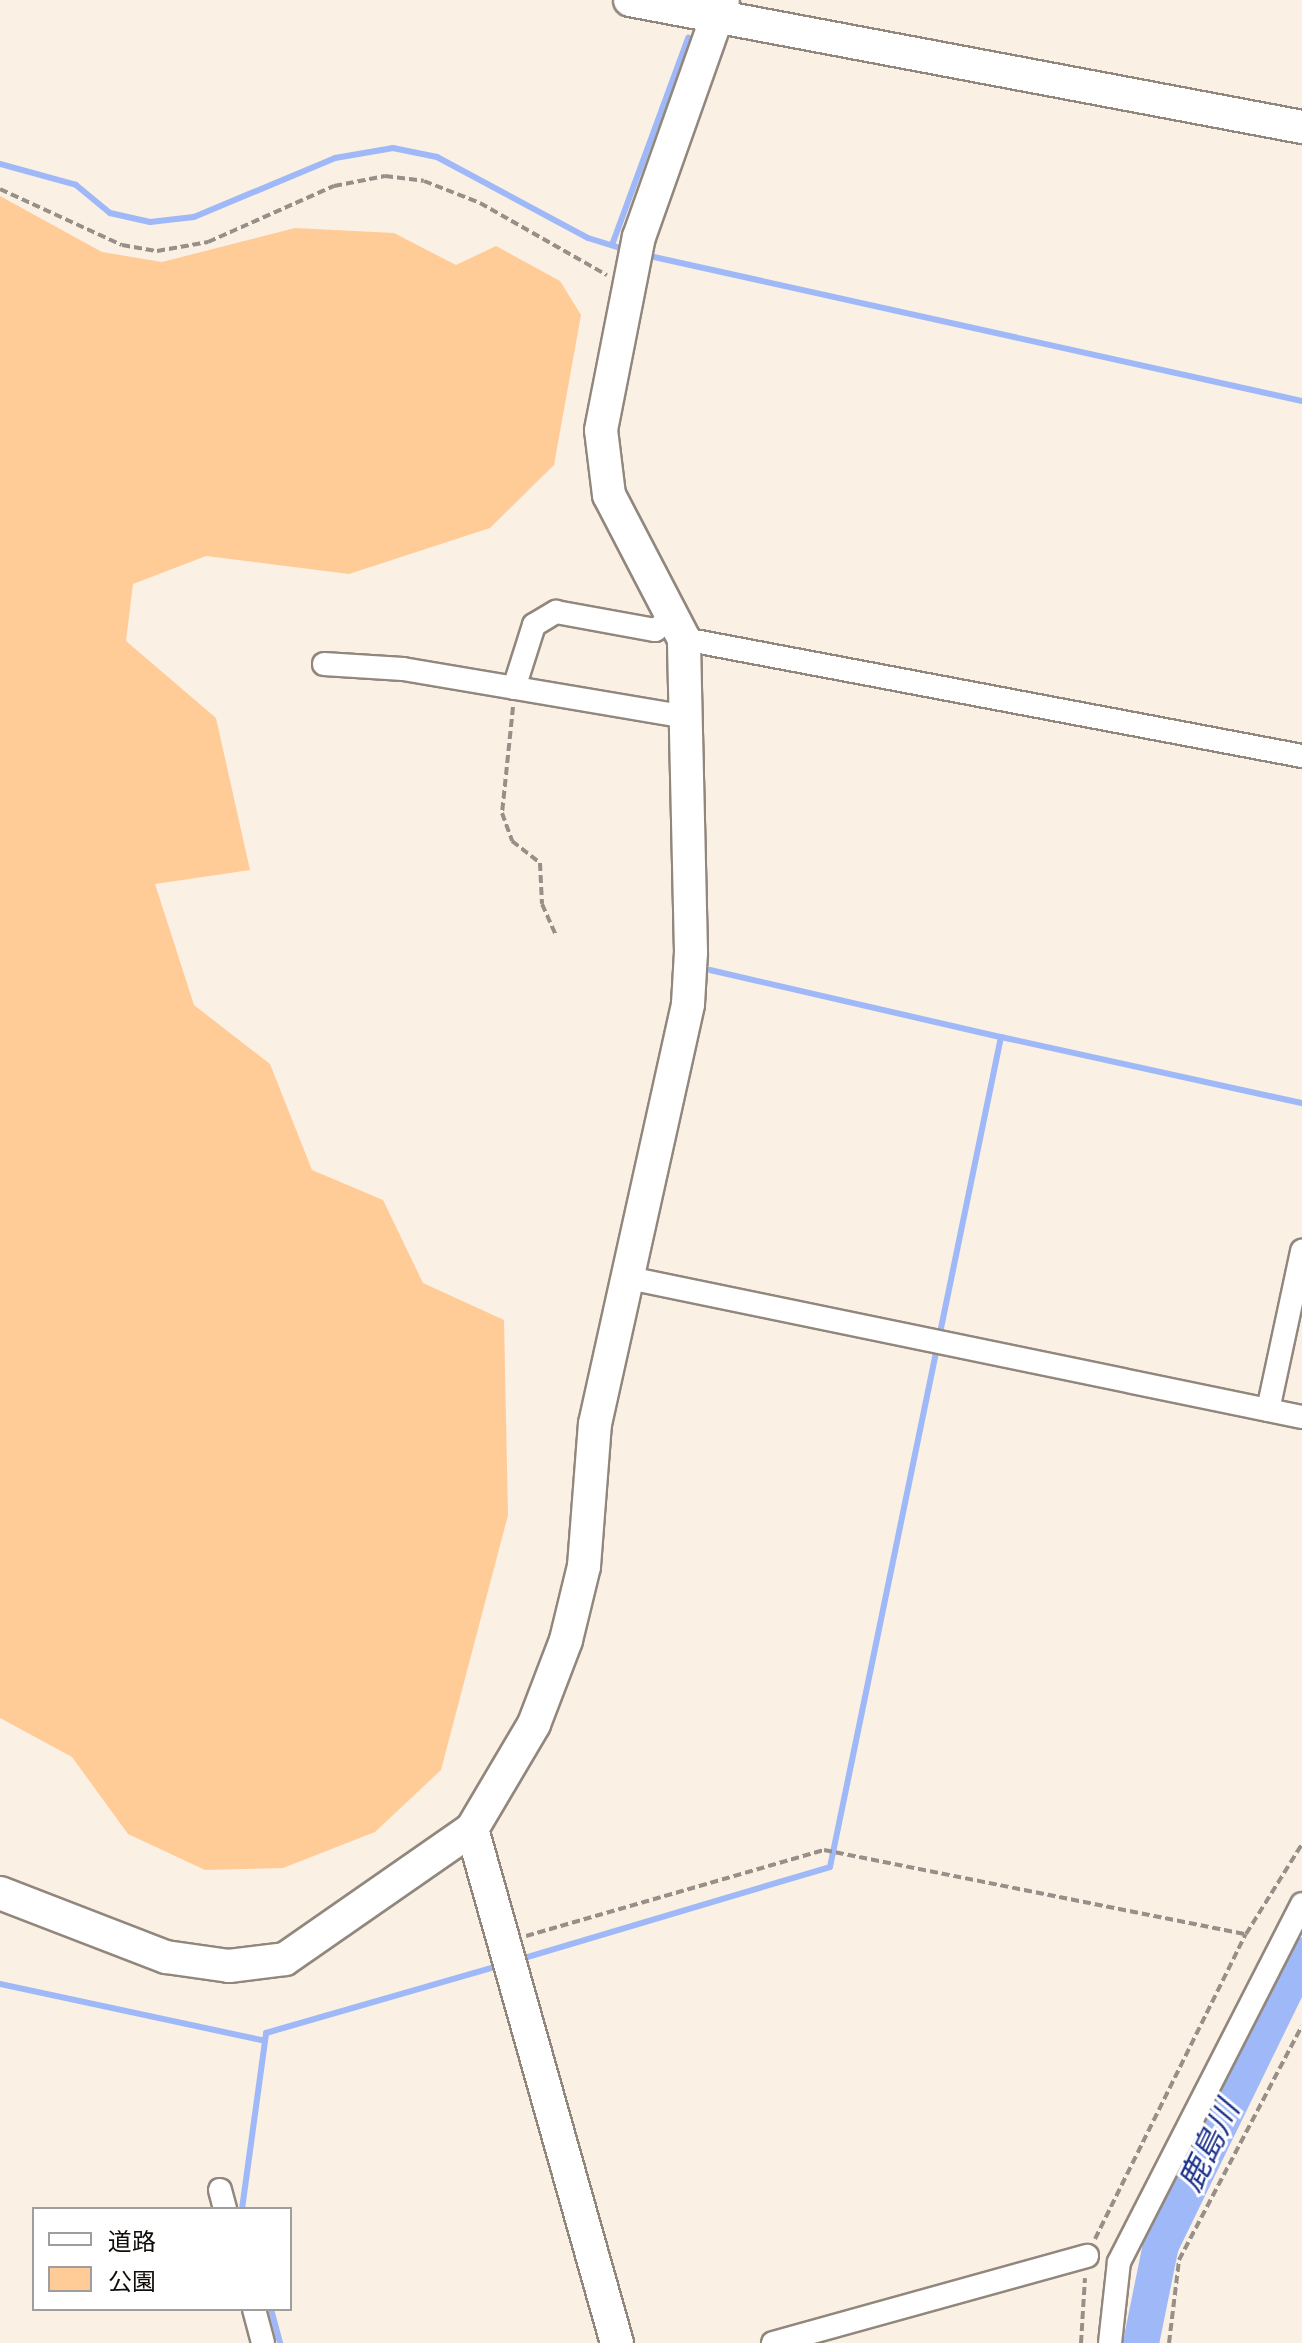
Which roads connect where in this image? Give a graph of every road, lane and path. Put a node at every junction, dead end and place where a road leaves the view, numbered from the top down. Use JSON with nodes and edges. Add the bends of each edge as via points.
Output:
{"nodes":[{"id":1,"x":630,"y":0,"type":"edge"},
{"id":2,"x":720,"y":7,"type":"edge"},
{"id":3,"x":1302,"y":127,"type":"edge"},
{"id":4,"x":0,"y":189,"type":"edge"},
{"id":5,"x":633,"y":263,"type":"junction"},
{"id":6,"x":680,"y":627,"type":"junction"},
{"id":7,"x":324,"y":664,"type":"dead end"},
{"id":8,"x":514,"y":688,"type":"junction"},
{"id":9,"x":686,"y":717,"type":"junction"},
{"id":10,"x":1302,"y":756,"type":"edge"},
{"id":11,"x":556,"y":936,"type":"dead end"},
{"id":12,"x":1302,"y":1251,"type":"edge"},
{"id":13,"x":629,"y":1278,"type":"junction"},
{"id":14,"x":1268,"y":1410,"type":"junction"},
{"id":15,"x":1302,"y":1417,"type":"edge"},
{"id":16,"x":472,"y":1829,"type":"junction"},
{"id":17,"x":1302,"y":1844,"type":"edge"},
{"id":18,"x":0,"y":1893,"type":"edge"},
{"id":19,"x":1302,"y":1904,"type":"edge"},
{"id":20,"x":1246,"y":1934,"type":"junction"},
{"id":21,"x":504,"y":1943,"type":"junction"},
{"id":22,"x":1302,"y":2026,"type":"edge"},
{"id":23,"x":1087,"y":2256,"type":"junction"},
{"id":24,"x":255,"y":2311,"type":"edge"},
{"id":25,"x":263,"y":2343,"type":"edge"},
{"id":26,"x":617,"y":2343,"type":"edge"},
{"id":27,"x":773,"y":2343,"type":"edge"},
{"id":28,"x":1081,"y":2343,"type":"edge"},
{"id":29,"x":1110,"y":2343,"type":"edge"},
{"id":30,"x":1169,"y":2343,"type":"edge"}],
"edges":[{"from":1,"to":2,"type":"street"},
{"from":2,"to":3,"type":"street"},
{"from":2,"to":5,"type":"street"},
{"from":4,"to":5,"type":"path","via":[[122,245],[157,251],[208,242],[334,186],[385,176],[424,181]]},
{"from":5,"to":6,"type":"street","via":[[600,464],[609,495]]},
{"from":6,"to":8,"type":"street","via":[[655,630],[556,612],[534,625]]},
{"from":6,"to":9,"type":"street"},
{"from":6,"to":10,"type":"street"},
{"from":7,"to":8,"type":"street"},
{"from":8,"to":9,"type":"street"},
{"from":8,"to":11,"type":"path","via":[[502,813],[512,841],[540,863],[542,904]]},
{"from":9,"to":13,"type":"street","via":[[688,1004]]},
{"from":12,"to":14,"type":"street"},
{"from":13,"to":14,"type":"street"},
{"from":13,"to":16,"type":"street","via":[[595,1424],[584,1566],[566,1640],[534,1724]]},
{"from":14,"to":15,"type":"street"},
{"from":16,"to":18,"type":"street","via":[[285,1959],[229,1966],[166,1957]]},
{"from":16,"to":21,"type":"street"},
{"from":17,"to":20,"type":"path"},
{"from":19,"to":29,"type":"street","via":[[1119,2262]]},
{"from":20,"to":21,"type":"path","via":[[824,1850]]},
{"from":20,"to":23,"type":"path"},
{"from":21,"to":26,"type":"street"},
{"from":22,"to":30,"type":"path","via":[[1179,2260]]},
{"from":23,"to":27,"type":"street"},
{"from":23,"to":28,"type":"path"},
{"from":24,"to":25,"type":"street"}]}
